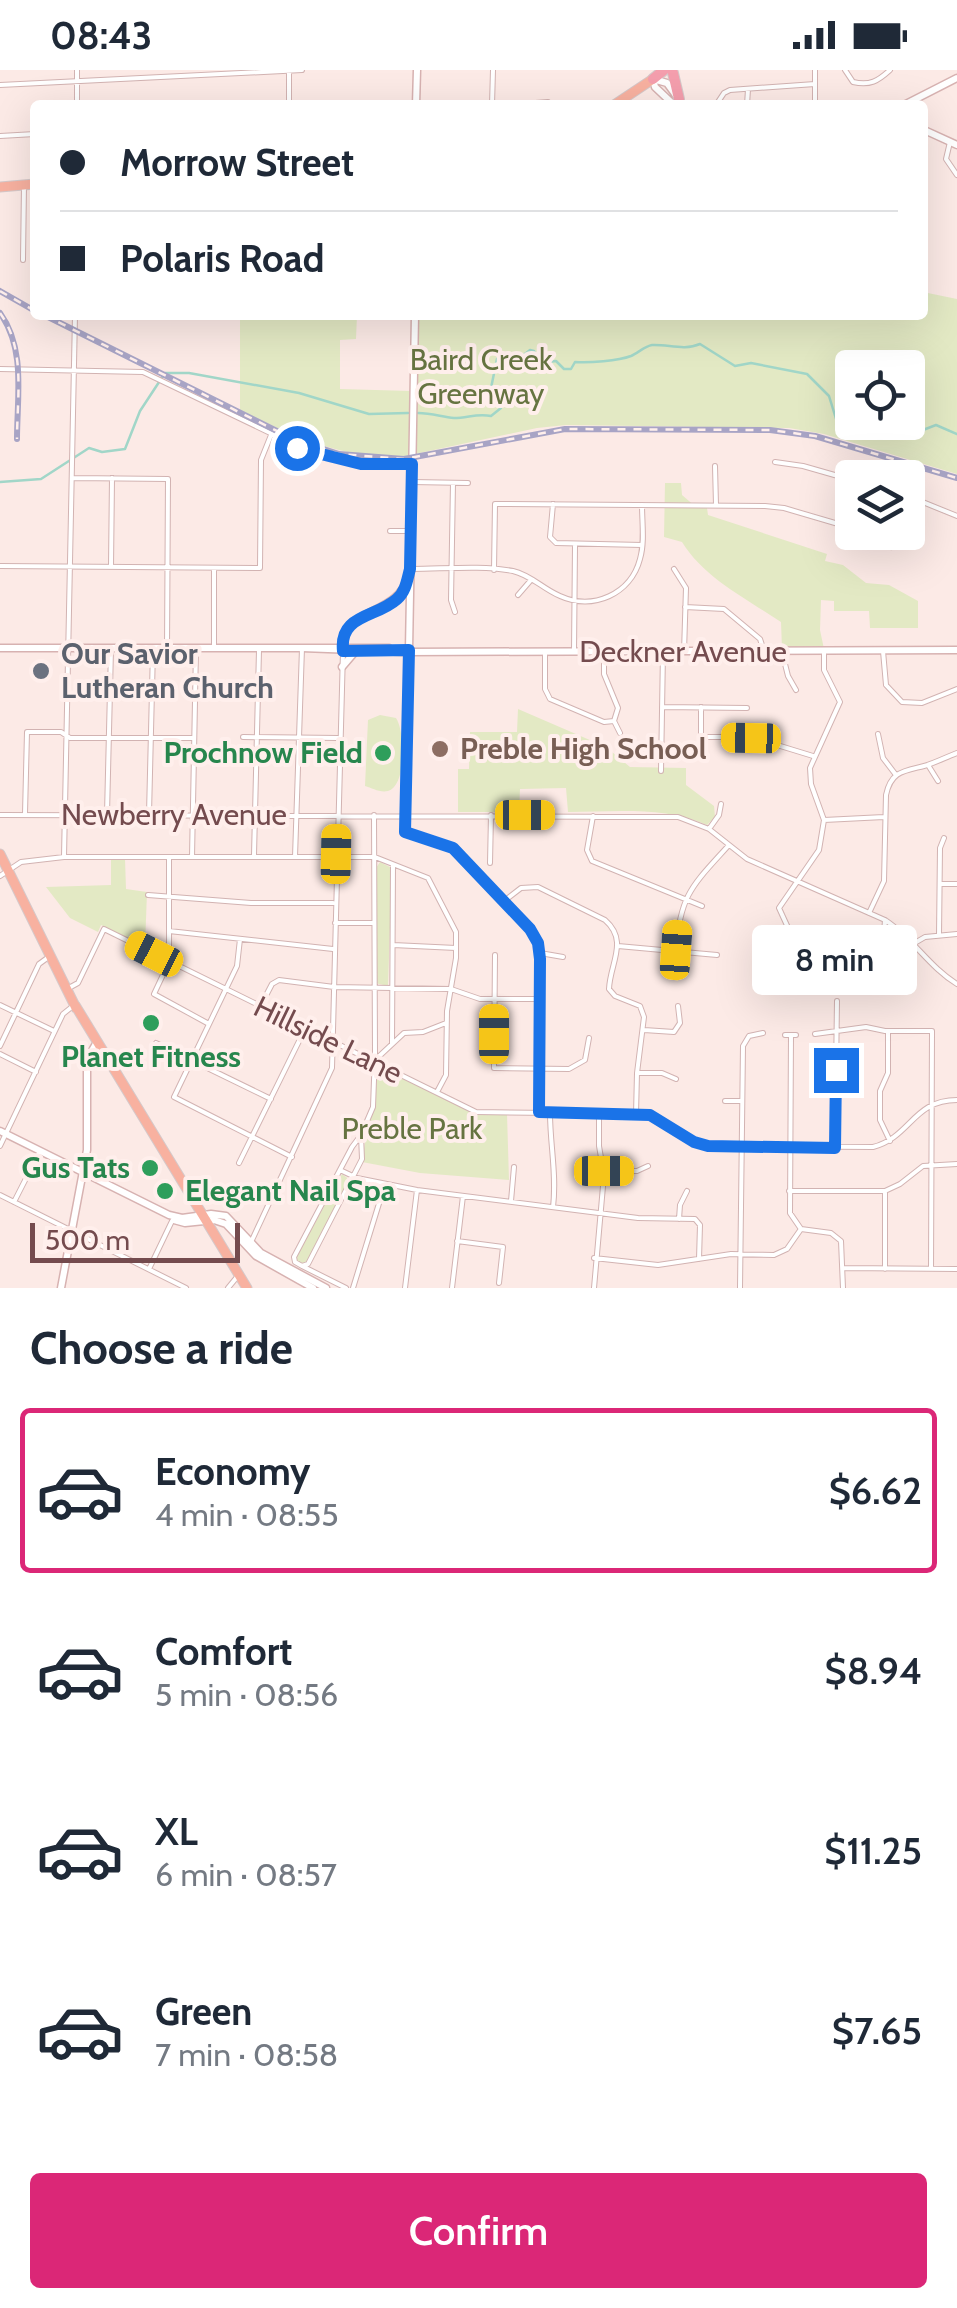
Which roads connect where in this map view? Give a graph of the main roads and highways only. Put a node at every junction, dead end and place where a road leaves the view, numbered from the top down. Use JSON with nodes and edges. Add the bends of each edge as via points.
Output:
{"nodes":[{"id":1,"x":664,"y":76,"type":"edge"},
{"id":2,"x":623,"y":100,"type":"edge"},
{"id":3,"x":631,"y":100,"type":"edge"},
{"id":4,"x":677,"y":100,"type":"edge"},
{"id":5,"x":30,"y":184,"type":"edge"},
{"id":6,"x":0,"y":186,"type":"edge"},
{"id":7,"x":0,"y":854,"type":"edge"},
{"id":8,"x":4,"y":873,"type":"edge"},
{"id":9,"x":240,"y":1282,"type":"edge"}],
"edges":[{"from":1,"to":2,"type":"main road"},
{"from":1,"to":3,"type":"main road"},
{"from":1,"to":4,"type":"highway"},
{"from":5,"to":6,"type":"main road"},
{"from":7,"to":8,"type":"main road"},
{"from":8,"to":9,"type":"main road"}]}
